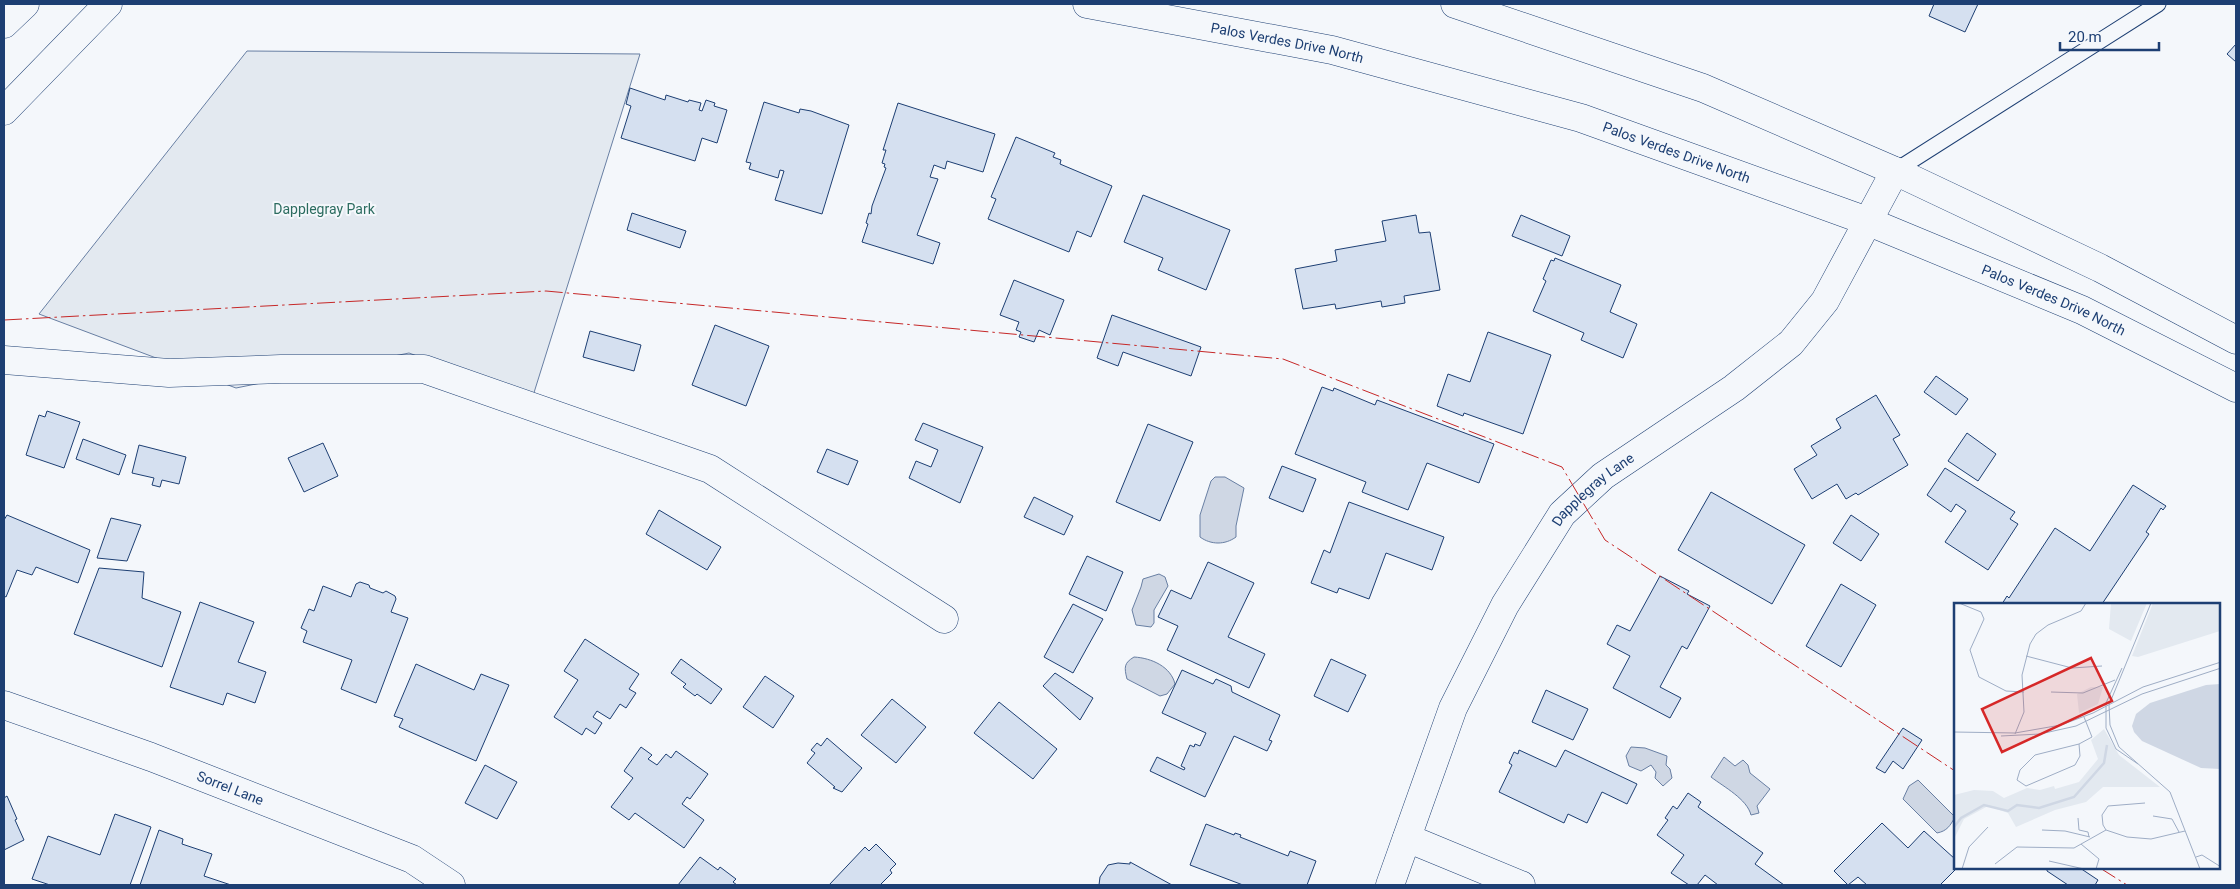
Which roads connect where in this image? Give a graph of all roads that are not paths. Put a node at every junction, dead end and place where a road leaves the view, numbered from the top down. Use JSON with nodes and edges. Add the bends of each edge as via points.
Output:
{"nodes":[{"id":1,"x":25,"y":4,"type":"edge"},
{"id":2,"x":108,"y":4,"type":"edge"},
{"id":3,"x":1087,"y":4,"type":"edge"},
{"id":4,"x":1455,"y":4,"type":"edge"},
{"id":5,"x":2158,"y":4,"type":"edge"},
{"id":6,"x":4,"y":24,"type":"edge"},
{"id":7,"x":4,"y":111,"type":"edge"},
{"id":8,"x":1895,"y":171,"type":"junction"},
{"id":9,"x":1867,"y":221,"type":"junction"},
{"id":10,"x":2236,"y":340,"type":"edge"},
{"id":11,"x":4,"y":360,"type":"edge"},
{"id":12,"x":2236,"y":388,"type":"edge"},
{"id":13,"x":944,"y":620,"type":"dead end"},
{"id":14,"x":4,"y":705,"type":"edge"},
{"id":15,"x":1407,"y":838,"type":"junction"},
{"id":16,"x":451,"y":885,"type":"edge"},
{"id":17,"x":1390,"y":885,"type":"edge"},
{"id":18,"x":1522,"y":885,"type":"edge"}],
"edges":[{"from":1,"to":6,"type":"street"},
{"from":2,"to":7,"type":"street"},
{"from":3,"to":9,"type":"street","name":"Palos Verdes Drive North","via":[[1332,50],[1581,118]]},
{"from":4,"to":8,"type":"street","via":[[1703,88]]},
{"from":5,"to":8,"type":"lane"},
{"from":8,"to":9,"type":"street","name":"Dapplegray Lane"},
{"from":8,"to":10,"type":"street","via":[[2100,268]]},
{"from":9,"to":12,"type":"street","name":"Palos Verdes Drive North","via":[[2082,310]]},
{"from":9,"to":15,"type":"street","name":"Dapplegray Lane","via":[[1825,301],[1791,343],[1734,388],[1603,476],[1562,514],[1504,605],[1454,708]]},
{"from":11,"to":13,"type":"street","via":[[168,373],[424,369],[710,468]]},
{"from":14,"to":16,"type":"street","name":"Sorrel Lane","via":[[151,757],[412,859]]},
{"from":15,"to":17,"type":"street","name":"Dapplegray Lane"},
{"from":15,"to":18,"type":"street"}]}
